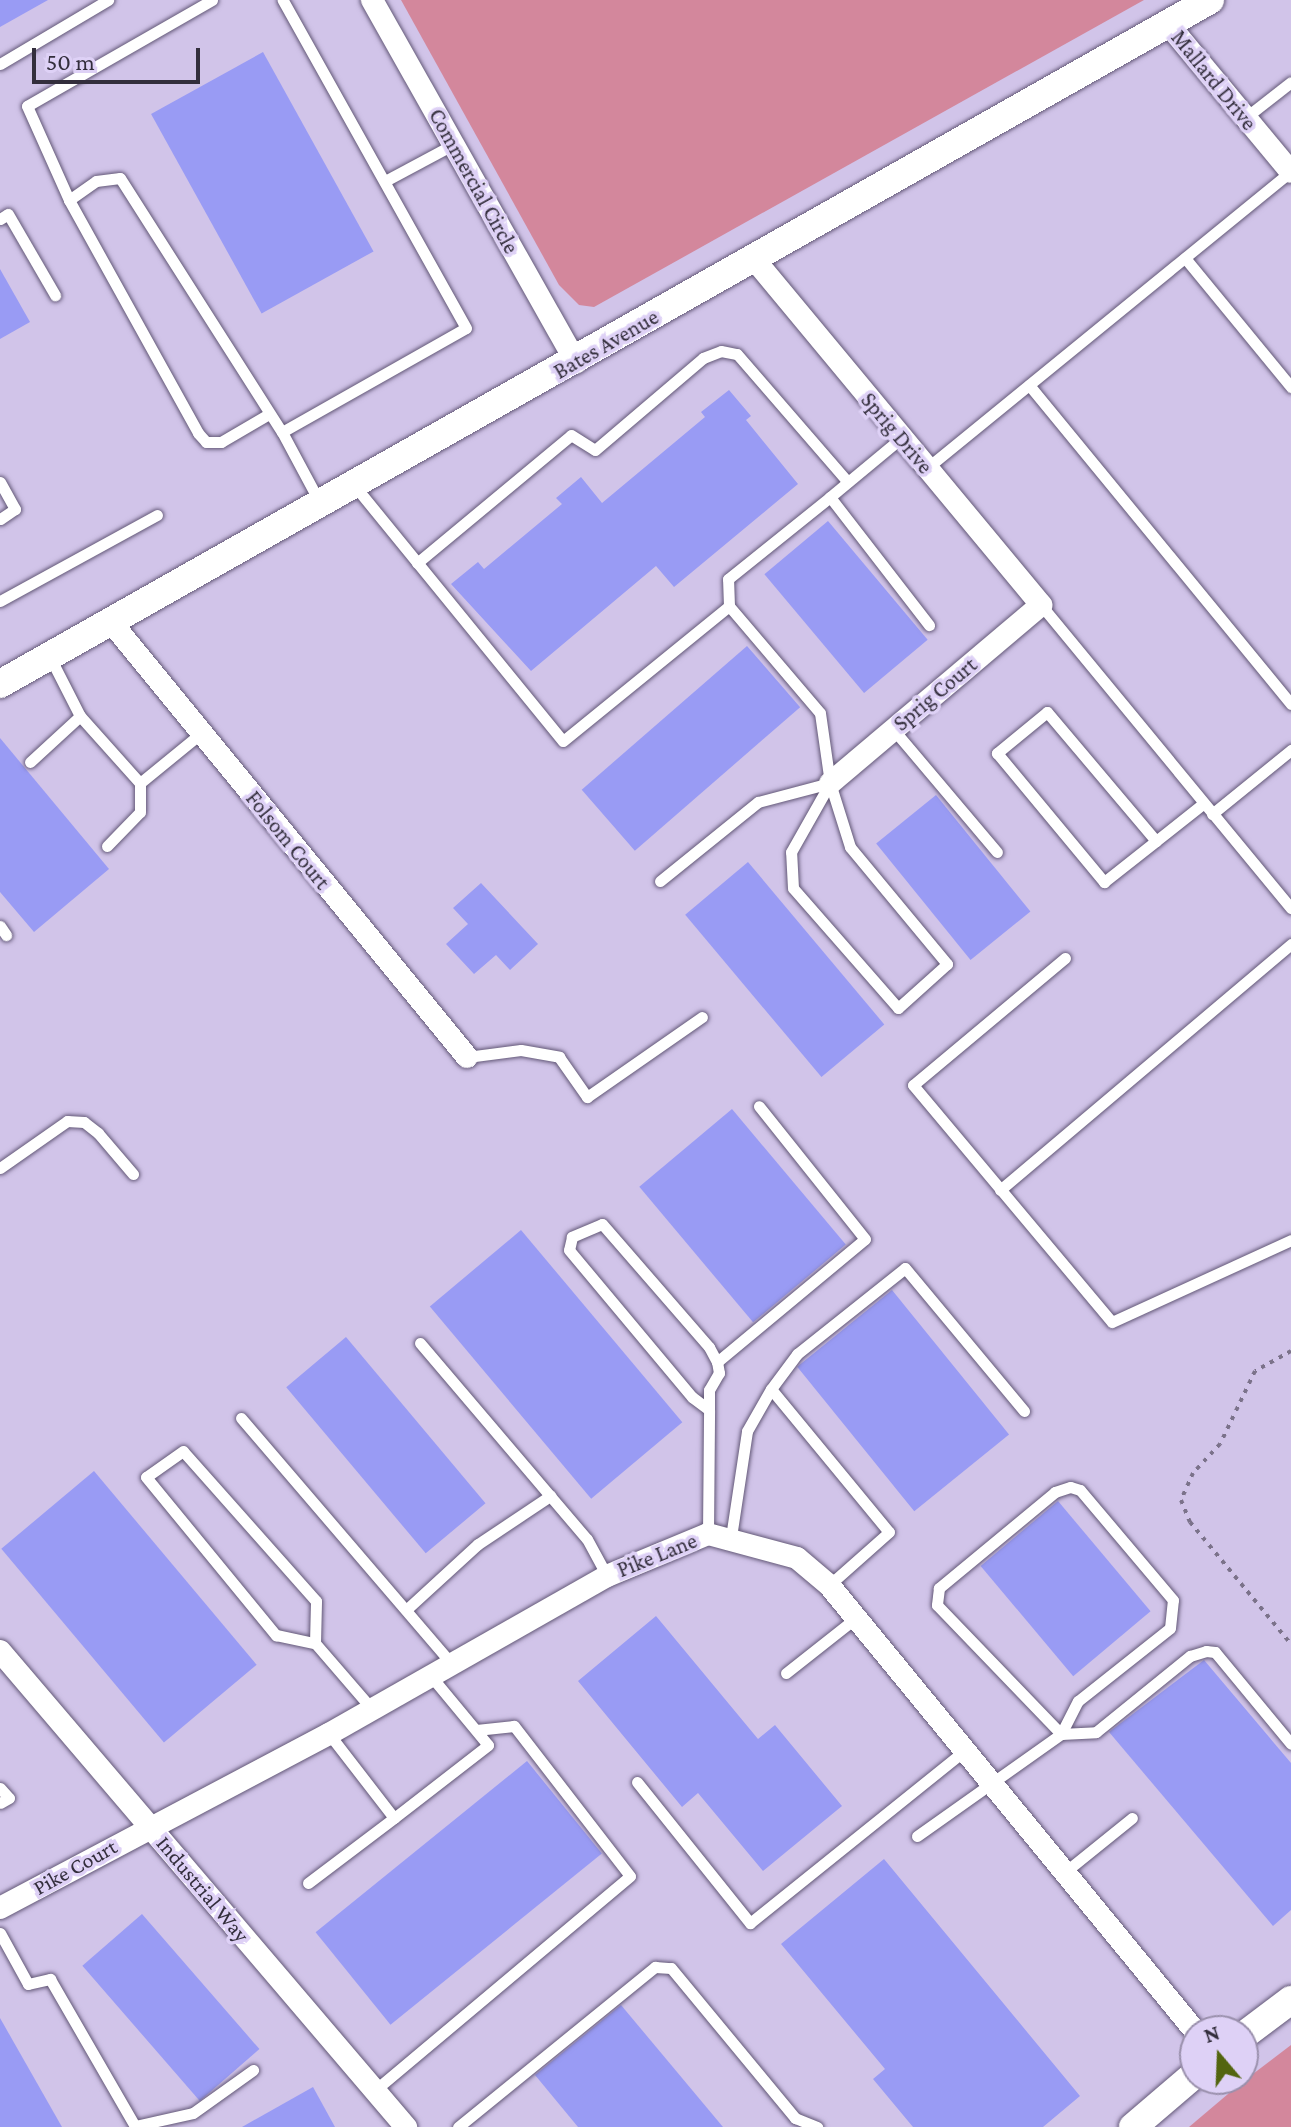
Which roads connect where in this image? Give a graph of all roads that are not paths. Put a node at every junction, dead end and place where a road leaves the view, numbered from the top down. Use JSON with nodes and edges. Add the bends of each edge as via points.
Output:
{"nodes":[{"id":1,"x":108,"y":0,"type":"edge"},
{"id":2,"x":212,"y":0,"type":"edge"},
{"id":3,"x":283,"y":0,"type":"edge"},
{"id":4,"x":372,"y":0,"type":"edge"},
{"id":5,"x":1210,"y":0,"type":"edge"},
{"id":6,"x":1168,"y":24,"type":"junction"},
{"id":7,"x":0,"y":64,"type":"edge"},
{"id":8,"x":1291,"y":82,"type":"edge"},
{"id":9,"x":1245,"y":118,"type":"junction"},
{"id":10,"x":454,"y":144,"type":"junction"},
{"id":11,"x":1291,"y":172,"type":"edge"},
{"id":12,"x":385,"y":181,"type":"junction"},
{"id":13,"x":69,"y":200,"type":"junction"},
{"id":14,"x":0,"y":219,"type":"edge"},
{"id":15,"x":1185,"y":258,"type":"junction"},
{"id":16,"x":754,"y":259,"type":"junction"},
{"id":17,"x":55,"y":295,"type":"dead end"},
{"id":18,"x":576,"y":362,"type":"junction"},
{"id":19,"x":1029,"y":385,"type":"junction"},
{"id":20,"x":1291,"y":387,"type":"edge"},
{"id":21,"x":267,"y":415,"type":"junction"},
{"id":22,"x":282,"y":432,"type":"junction"},
{"id":23,"x":901,"y":438,"type":"junction"},
{"id":24,"x":927,"y":468,"type":"junction"},
{"id":25,"x":0,"y":482,"type":"edge"},
{"id":26,"x":848,"y":482,"type":"junction"},
{"id":27,"x":354,"y":485,"type":"junction"},
{"id":28,"x":830,"y":497,"type":"junction"},
{"id":29,"x":320,"y":504,"type":"junction"},
{"id":30,"x":157,"y":515,"type":"dead end"},
{"id":31,"x":0,"y":519,"type":"edge"},
{"id":32,"x":417,"y":563,"type":"junction"},
{"id":33,"x":0,"y":601,"type":"edge"},
{"id":34,"x":1041,"y":605,"type":"junction"},
{"id":35,"x":729,"y":606,"type":"junction"},
{"id":36,"x":111,"y":622,"type":"junction"},
{"id":37,"x":929,"y":625,"type":"dead end"},
{"id":38,"x":50,"y":656,"type":"junction"},
{"id":39,"x":0,"y":684,"type":"edge"},
{"id":40,"x":1291,"y":704,"type":"edge"},
{"id":41,"x":80,"y":716,"type":"junction"},
{"id":42,"x":893,"y":729,"type":"junction"},
{"id":43,"x":200,"y":734,"type":"junction"},
{"id":44,"x":1291,"y":750,"type":"edge"},
{"id":45,"x":30,"y":762,"type":"dead end"},
{"id":46,"x":140,"y":783,"type":"junction"},
{"id":47,"x":830,"y":783,"type":"junction"},
{"id":48,"x":1204,"y":803,"type":"junction"},
{"id":49,"x":1212,"y":814,"type":"junction"},
{"id":50,"x":1156,"y":841,"type":"junction"},
{"id":51,"x":107,"y":846,"type":"dead end"},
{"id":52,"x":997,"y":852,"type":"dead end"},
{"id":53,"x":660,"y":881,"type":"dead end"},
{"id":54,"x":1291,"y":908,"type":"edge"},
{"id":55,"x":1291,"y":944,"type":"edge"},
{"id":56,"x":1065,"y":958,"type":"dead end"},
{"id":57,"x":702,"y":1017,"type":"dead end"},
{"id":58,"x":467,"y":1057,"type":"joint"},
{"id":59,"x":759,"y":1106,"type":"dead end"},
{"id":60,"x":0,"y":1168,"type":"edge"},
{"id":61,"x":133,"y":1174,"type":"dead end"},
{"id":62,"x":1000,"y":1190,"type":"junction"},
{"id":63,"x":1291,"y":1240,"type":"edge"},
{"id":64,"x":420,"y":1343,"type":"dead end"},
{"id":65,"x":717,"y":1362,"type":"junction"},
{"id":66,"x":771,"y":1389,"type":"junction"},
{"id":67,"x":709,"y":1410,"type":"junction"},
{"id":68,"x":1024,"y":1411,"type":"dead end"},
{"id":69,"x":241,"y":1418,"type":"dead end"},
{"id":70,"x":550,"y":1496,"type":"junction"},
{"id":71,"x":719,"y":1536,"type":"junction"},
{"id":72,"x":607,"y":1576,"type":"junction"},
{"id":73,"x":829,"y":1585,"type":"junction"},
{"id":74,"x":407,"y":1609,"type":"junction"},
{"id":75,"x":857,"y":1617,"type":"junction"},
{"id":76,"x":315,"y":1643,"type":"junction"},
{"id":77,"x":0,"y":1651,"type":"edge"},
{"id":78,"x":452,"y":1664,"type":"junction"},
{"id":79,"x":786,"y":1673,"type":"dead end"},
{"id":80,"x":431,"y":1676,"type":"junction"},
{"id":81,"x":372,"y":1709,"type":"junction"},
{"id":82,"x":476,"y":1730,"type":"junction"},
{"id":83,"x":329,"y":1734,"type":"junction"},
{"id":84,"x":1061,"y":1734,"type":"junction"},
{"id":85,"x":1291,"y":1744,"type":"edge"},
{"id":86,"x":964,"y":1751,"type":"junction"},
{"id":87,"x":637,"y":1782,"type":"dead end"},
{"id":88,"x":993,"y":1786,"type":"junction"},
{"id":89,"x":0,"y":1788,"type":"edge"},
{"id":90,"x":0,"y":1803,"type":"edge"},
{"id":91,"x":394,"y":1818,"type":"junction"},
{"id":92,"x":1132,"y":1818,"type":"dead end"},
{"id":93,"x":150,"y":1825,"type":"junction"},
{"id":94,"x":917,"y":1836,"type":"dead end"},
{"id":95,"x":1065,"y":1872,"type":"junction"},
{"id":96,"x":308,"y":1883,"type":"dead end"},
{"id":97,"x":0,"y":1908,"type":"edge"},
{"id":98,"x":0,"y":1933,"type":"edge"},
{"id":99,"x":1291,"y":2000,"type":"edge"},
{"id":100,"x":1182,"y":2015,"type":"edge"},
{"id":101,"x":1259,"y":2024,"type":"edge"},
{"id":102,"x":253,"y":2070,"type":"dead end"},
{"id":103,"x":1179,"y":2088,"type":"edge"},
{"id":104,"x":374,"y":2091,"type":"junction"},
{"id":105,"x":406,"y":2127,"type":"edge"},
{"id":106,"x":458,"y":2127,"type":"edge"},
{"id":107,"x":817,"y":2127,"type":"edge"},
{"id":108,"x":1133,"y":2127,"type":"edge"}],
"edges":[{"from":1,"to":7,"type":"lane"},
{"from":2,"to":13,"type":"lane","via":[[27,106]]},
{"from":3,"to":12,"type":"lane"},
{"from":4,"to":10,"type":"street","name":"Commercial Circle"},
{"from":5,"to":6,"type":"street","name":"Bates Avenue"},
{"from":6,"to":9,"type":"street","name":"Mallard Drive"},
{"from":6,"to":16,"type":"street","name":"Bates Avenue"},
{"from":8,"to":9,"type":"lane"},
{"from":9,"to":11,"type":"street","name":"Mallard Drive"},
{"from":10,"to":12,"type":"lane"},
{"from":10,"to":18,"type":"street","name":"Commercial Circle"},
{"from":11,"to":15,"type":"lane"},
{"from":12,"to":22,"type":"lane","via":[[466,328]]},
{"from":13,"to":21,"type":"lane","via":[[96,181],[120,178]]},
{"from":13,"to":21,"type":"lane","via":[[206,442],[221,442]]},
{"from":14,"to":17,"type":"lane","via":[[8,214]]},
{"from":15,"to":19,"type":"lane"},
{"from":15,"to":20,"type":"lane"},
{"from":16,"to":18,"type":"street","name":"Bates Avenue"},
{"from":16,"to":23,"type":"street","name":"Sprig Drive"},
{"from":18,"to":27,"type":"street","name":"Bates Avenue"},
{"from":19,"to":24,"type":"lane"},
{"from":19,"to":40,"type":"lane"},
{"from":21,"to":22,"type":"lane"},
{"from":22,"to":29,"type":"lane"},
{"from":23,"to":24,"type":"street","name":"Sprig Drive"},
{"from":23,"to":26,"type":"lane"},
{"from":24,"to":34,"type":"street","name":"Sprig Drive"},
{"from":25,"to":31,"type":"lane","via":[[15,509]]},
{"from":26,"to":28,"type":"lane"},
{"from":26,"to":32,"type":"lane","via":[[737,354],[721,351],[703,358],[595,450],[571,435]]},
{"from":27,"to":29,"type":"street","name":"Bates Avenue"},
{"from":27,"to":32,"type":"lane"},
{"from":28,"to":35,"type":"lane","via":[[728,579]]},
{"from":28,"to":37,"type":"lane"},
{"from":29,"to":36,"type":"street","name":"Bates Avenue"},
{"from":30,"to":33,"type":"lane"},
{"from":32,"to":35,"type":"lane","via":[[563,741]]},
{"from":34,"to":42,"type":"street","name":"Sprig Court"},
{"from":34,"to":48,"type":"lane"},
{"from":35,"to":47,"type":"lane","via":[[820,713]]},
{"from":36,"to":38,"type":"street","name":"Bates Avenue"},
{"from":36,"to":43,"type":"street","name":"Folsom Court"},
{"from":38,"to":39,"type":"street","name":"Bates Avenue"},
{"from":38,"to":41,"type":"lane"},
{"from":41,"to":45,"type":"lane"},
{"from":41,"to":46,"type":"lane"},
{"from":42,"to":47,"type":"street","name":"Sprig Court"},
{"from":42,"to":52,"type":"lane"},
{"from":43,"to":46,"type":"lane"},
{"from":43,"to":58,"type":"street","name":"Folsom Court"},
{"from":44,"to":49,"type":"lane"},
{"from":46,"to":51,"type":"lane","via":[[140,812]]},
{"from":47,"to":47,"type":"lane","via":[[791,852],[793,888],[898,1008],[947,964],[850,847]]},
{"from":47,"to":53,"type":"lane","via":[[758,802]]},
{"from":48,"to":49,"type":"lane"},
{"from":48,"to":50,"type":"lane"},
{"from":49,"to":54,"type":"lane"},
{"from":50,"to":50,"type":"lane","via":[[1047,712],[997,753],[1104,882]]},
{"from":55,"to":62,"type":"lane"},
{"from":56,"to":62,"type":"lane","via":[[913,1085]]},
{"from":57,"to":58,"type":"lane","via":[[587,1097],[559,1057],[521,1050]]},
{"from":59,"to":65,"type":"lane","via":[[865,1239]]},
{"from":60,"to":61,"type":"lane","via":[[67,1121],[84,1122],[98,1133]]},
{"from":62,"to":63,"type":"lane","via":[[1112,1322]]},
{"from":64,"to":70,"type":"lane"},
{"from":65,"to":67,"type":"lane"},
{"from":65,"to":67,"type":"lane","via":[[602,1224],[572,1237],[569,1250],[692,1397]]},
{"from":66,"to":68,"type":"lane","via":[[797,1354],[905,1268]]},
{"from":66,"to":71,"type":"lane","via":[[747,1431]]},
{"from":66,"to":73,"type":"lane","via":[[889,1532]]},
{"from":67,"to":71,"type":"lane"},
{"from":69,"to":74,"type":"lane"},
{"from":70,"to":72,"type":"lane","via":[[587,1539]]},
{"from":70,"to":74,"type":"lane","via":[[478,1544]]},
{"from":71,"to":72,"type":"street","name":"Pike Lane"},
{"from":71,"to":73,"type":"street","via":[[797,1558]]},
{"from":72,"to":78,"type":"street","name":"Pike Lane"},
{"from":73,"to":75,"type":"street"},
{"from":74,"to":78,"type":"lane"},
{"from":75,"to":79,"type":"lane"},
{"from":75,"to":86,"type":"street"},
{"from":76,"to":76,"type":"lane","via":[[276,1635],[146,1477],[183,1451],[316,1601]]},
{"from":76,"to":81,"type":"lane"},
{"from":77,"to":93,"type":"street","name":"Industrial Way"},
{"from":78,"to":80,"type":"street","name":"Pike Lane"},
{"from":80,"to":81,"type":"street","name":"Pike Lane"},
{"from":80,"to":82,"type":"lane"},
{"from":81,"to":83,"type":"street","name":"Pike Lane"},
{"from":82,"to":91,"type":"lane","via":[[488,1745]]},
{"from":82,"to":104,"type":"lane","via":[[514,1726],[630,1876]]},
{"from":83,"to":91,"type":"lane"},
{"from":83,"to":93,"type":"street","name":"Pike Lane"},
{"from":84,"to":84,"type":"lane","via":[[1078,1701],[1170,1628],[1175,1610],[1173,1600],[1089,1501],[1070,1487],[1055,1492],[939,1588],[935,1598]]},
{"from":84,"to":85,"type":"lane","via":[[1096,1732],[1190,1656],[1206,1651],[1215,1652]]},
{"from":84,"to":88,"type":"lane"},
{"from":86,"to":87,"type":"lane","via":[[750,1923]]},
{"from":86,"to":88,"type":"street"},
{"from":88,"to":94,"type":"lane"},
{"from":88,"to":95,"type":"street"},
{"from":89,"to":90,"type":"lane","via":[[9,1798]]},
{"from":91,"to":96,"type":"lane"},
{"from":92,"to":95,"type":"lane"},
{"from":93,"to":97,"type":"street","name":"Pike Court"},
{"from":93,"to":104,"type":"street","name":"Industrial Way"},
{"from":95,"to":100,"type":"street"},
{"from":98,"to":102,"type":"lane","via":[[28,1984],[50,1979],[135,2126],[193,2113]]},
{"from":99,"to":101,"type":"street"},
{"from":103,"to":108,"type":"street"},
{"from":104,"to":105,"type":"street","name":"Industrial Way"},
{"from":106,"to":107,"type":"lane","via":[[655,1967],[671,1968],[795,2118]]}]}
